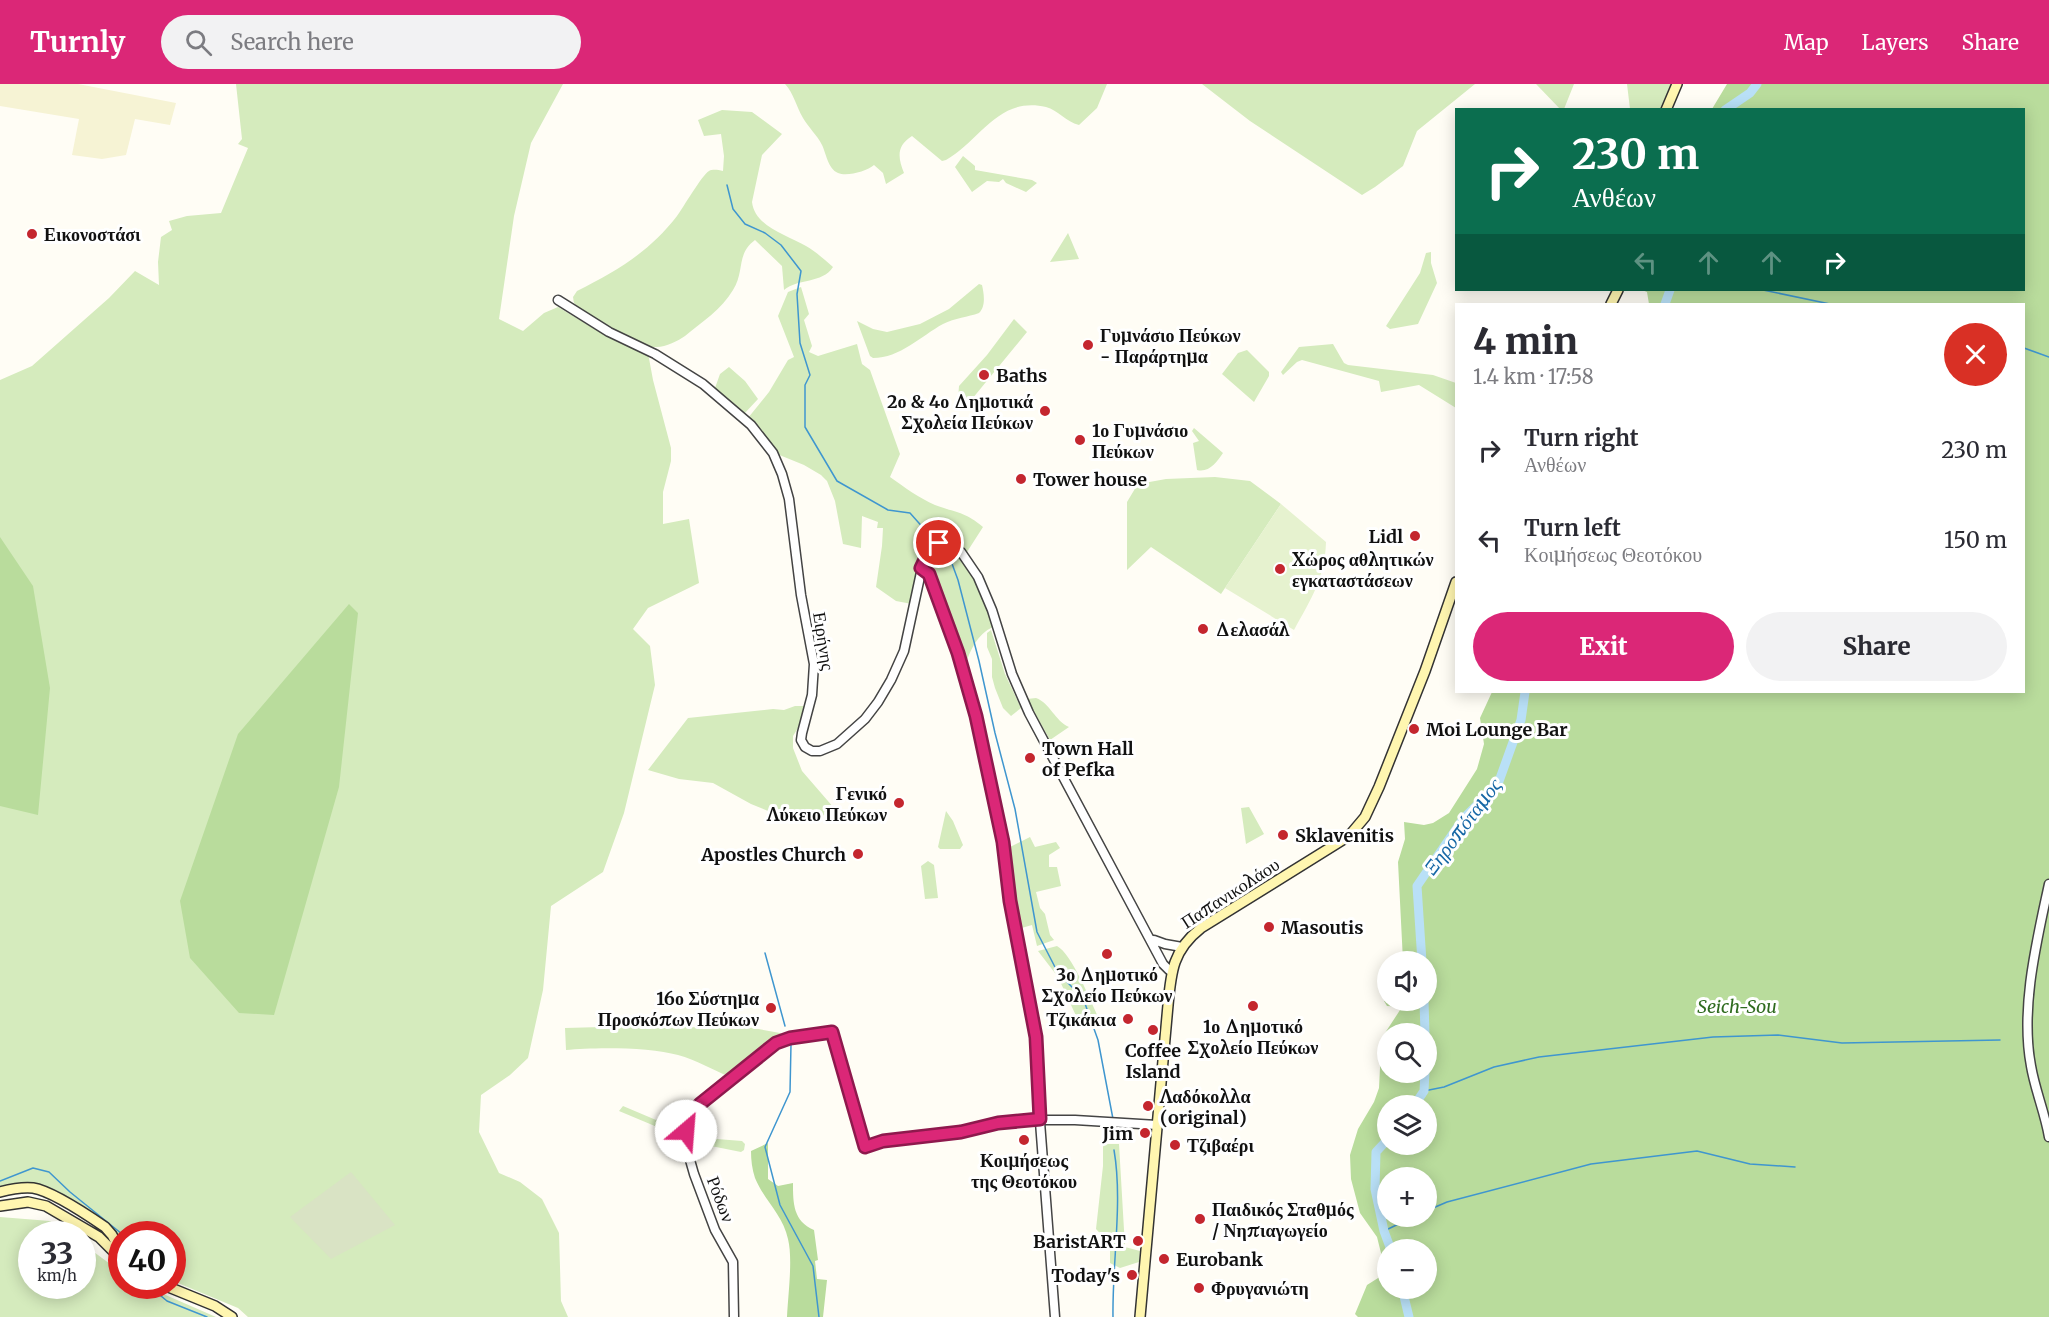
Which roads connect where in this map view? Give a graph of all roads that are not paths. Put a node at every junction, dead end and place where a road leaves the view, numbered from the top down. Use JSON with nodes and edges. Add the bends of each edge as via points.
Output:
{"nodes":[{"id":1,"x":1677,"y":84,"type":"edge"},
{"id":2,"x":1667,"y":108,"type":"edge"},
{"id":3,"x":558,"y":300,"type":"dead end"},
{"id":4,"x":921,"y":568,"type":"junction"},
{"id":5,"x":1455,"y":585,"type":"edge"},
{"id":6,"x":1027,"y":708,"type":"junction"},
{"id":7,"x":2049,"y":884,"type":"edge"},
{"id":8,"x":1154,"y":940,"type":"junction"},
{"id":9,"x":1182,"y":947,"type":"junction"},
{"id":10,"x":1172,"y":970,"type":"junction"},
{"id":11,"x":1040,"y":1119,"type":"junction"},
{"id":12,"x":1156,"y":1125,"type":"junction"},
{"id":13,"x":2049,"y":1137,"type":"edge"},
{"id":14,"x":0,"y":1192,"type":"edge"},
{"id":15,"x":0,"y":1206,"type":"edge"},
{"id":16,"x":108,"y":1231,"type":"edge"},
{"id":17,"x":108,"y":1246,"type":"edge"},
{"id":18,"x":186,"y":1295,"type":"edge"},
{"id":19,"x":232,"y":1317,"type":"edge"},
{"id":20,"x":734,"y":1317,"type":"edge"},
{"id":21,"x":1055,"y":1317,"type":"edge"},
{"id":22,"x":1140,"y":1317,"type":"edge"}],
"edges":[{"from":1,"to":2,"type":"main road"},
{"from":3,"to":4,"type":"street","name":"Ειρήνης","via":[[696,378],[734,409],[772,450],[788,492],[814,664],[813,691],[801,735],[807,749],[820,751],[840,742],[867,717],[887,687],[907,639]]},
{"from":4,"to":6,"type":"street","name":"Ειρήνης","via":[[930,549],[938,543],[952,545],[961,552],[978,577]]},
{"from":4,"to":11,"type":"street","via":[[929,574],[958,653],[983,746],[1035,1033]]},
{"from":5,"to":9,"type":"main road","name":"Παπανικολάου","via":[[1376,794],[1359,825],[1344,840],[1202,928]]},
{"from":6,"to":8,"type":"street","name":"Ειρήνης"},
{"from":6,"to":10,"type":"street","name":"Ειρήνης","via":[[1163,964]]},
{"from":7,"to":13,"type":"street","via":[[2027,1017],[2030,1065]]},
{"from":8,"to":9,"type":"street"},
{"from":8,"to":10,"type":"street","name":"Ειρήνης"},
{"from":9,"to":10,"type":"main road","name":"Παπανικολάου"},
{"from":10,"to":12,"type":"main road","name":"Παπανικολάου"},
{"from":11,"to":12,"type":"street"},
{"from":11,"to":20,"type":"street","name":"Ρόδων","via":[[883,1141],[865,1147],[832,1032],[775,1044],[705,1099],[687,1126],[686,1146],[694,1174],[715,1230],[734,1262]]},
{"from":11,"to":21,"type":"street"},
{"from":12,"to":22,"type":"main road","name":"Παπανικολάου"},
{"from":14,"to":16,"type":"main road","via":[[28,1188],[52,1195]]},
{"from":15,"to":17,"type":"main road","via":[[28,1202],[46,1206]]},
{"from":18,"to":19,"type":"main road"}]}
